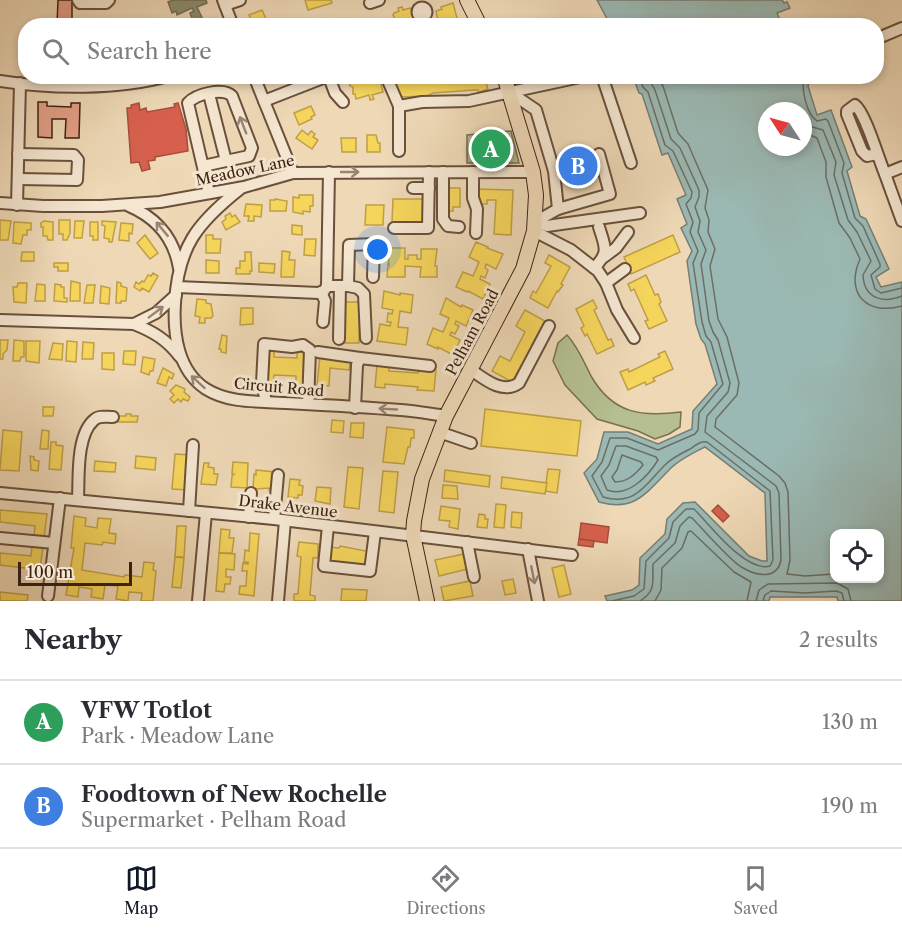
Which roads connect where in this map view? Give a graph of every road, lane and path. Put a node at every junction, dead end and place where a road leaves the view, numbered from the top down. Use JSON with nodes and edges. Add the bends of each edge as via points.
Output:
{"nodes":[{"id":1,"x":78,"y":0,"type":"edge"},
{"id":2,"x":109,"y":0,"type":"edge"},
{"id":3,"x":240,"y":0,"type":"edge"},
{"id":4,"x":467,"y":0,"type":"edge"},
{"id":5,"x":224,"y":3,"type":"edge"},
{"id":6,"x":230,"y":18,"type":"edge"},
{"id":7,"x":476,"y":18,"type":"edge"},
{"id":8,"x":902,"y":28,"type":"edge"},
{"id":9,"x":884,"y":36,"type":"edge"},
{"id":10,"x":0,"y":81,"type":"edge"},
{"id":11,"x":18,"y":83,"type":"edge"},
{"id":12,"x":20,"y":84,"type":"edge"},
{"id":13,"x":35,"y":84,"type":"edge"},
{"id":14,"x":116,"y":84,"type":"edge"},
{"id":15,"x":257,"y":84,"type":"edge"},
{"id":16,"x":309,"y":84,"type":"edge"},
{"id":17,"x":331,"y":84,"type":"edge"},
{"id":18,"x":389,"y":84,"type":"edge"},
{"id":19,"x":507,"y":84,"type":"edge"},
{"id":20,"x":550,"y":84,"type":"edge"},
{"id":21,"x":605,"y":84,"type":"edge"},
{"id":22,"x":511,"y":93,"type":"junction"},
{"id":23,"x":209,"y":94,"type":"junction"},
{"id":24,"x":264,"y":101,"type":"junction"},
{"id":25,"x":343,"y":102,"type":"dead end"},
{"id":26,"x":399,"y":106,"type":"junction"},
{"id":27,"x":541,"y":123,"type":"junction"},
{"id":28,"x":522,"y":130,"type":"junction"},
{"id":29,"x":399,"y":151,"type":"dead end"},
{"id":30,"x":18,"y":154,"type":"junction"},
{"id":31,"x":599,"y":154,"type":"dead end"},
{"id":32,"x":877,"y":154,"type":"dead end"},
{"id":33,"x":226,"y":161,"type":"junction"},
{"id":34,"x":631,"y":163,"type":"dead end"},
{"id":35,"x":203,"y":166,"type":"junction"},
{"id":36,"x":902,"y":167,"type":"edge"},
{"id":37,"x":329,"y":172,"type":"junction"},
{"id":38,"x":429,"y":172,"type":"junction"},
{"id":39,"x":442,"y":172,"type":"junction"},
{"id":40,"x":473,"y":172,"type":"junction"},
{"id":41,"x":293,"y":173,"type":"junction"},
{"id":42,"x":885,"y":174,"type":"junction"},
{"id":43,"x":18,"y":178,"type":"junction"},
{"id":44,"x":534,"y":179,"type":"junction"},
{"id":45,"x":555,"y":184,"type":"junction"},
{"id":46,"x":244,"y":187,"type":"junction"},
{"id":47,"x":413,"y":188,"type":"dead end"},
{"id":48,"x":429,"y":188,"type":"junction"},
{"id":49,"x":209,"y":193,"type":"junction"},
{"id":50,"x":0,"y":203,"type":"edge"},
{"id":51,"x":17,"y":205,"type":"junction"},
{"id":52,"x":127,"y":205,"type":"junction"},
{"id":53,"x":558,"y":209,"type":"junction"},
{"id":54,"x":640,"y":213,"type":"dead end"},
{"id":55,"x":902,"y":221,"type":"edge"},
{"id":56,"x":534,"y":226,"type":"junction"},
{"id":57,"x":394,"y":228,"type":"dead end"},
{"id":58,"x":459,"y":228,"type":"dead end"},
{"id":59,"x":599,"y":228,"type":"dead end"},
{"id":60,"x":628,"y":232,"type":"dead end"},
{"id":61,"x":476,"y":234,"type":"dead end"},
{"id":62,"x":604,"y":257,"type":"junction"},
{"id":63,"x":179,"y":268,"type":"junction"},
{"id":64,"x":594,"y":268,"type":"junction"},
{"id":65,"x":625,"y":269,"type":"dead end"},
{"id":66,"x":373,"y":277,"type":"dead end"},
{"id":67,"x":606,"y":283,"type":"junction"},
{"id":68,"x":344,"y":286,"type":"junction"},
{"id":69,"x":324,"y":289,"type":"junction"},
{"id":70,"x":176,"y":291,"type":"junction"},
{"id":71,"x":0,"y":320,"type":"edge"},
{"id":72,"x":323,"y":322,"type":"dead end"},
{"id":73,"x":134,"y":324,"type":"junction"},
{"id":74,"x":549,"y":327,"type":"dead end"},
{"id":75,"x":366,"y":338,"type":"dead end"},
{"id":76,"x":634,"y":338,"type":"dead end"},
{"id":77,"x":339,"y":339,"type":"dead end"},
{"id":78,"x":318,"y":352,"type":"dead end"},
{"id":79,"x":180,"y":358,"type":"junction"},
{"id":80,"x":360,"y":358,"type":"junction"},
{"id":81,"x":430,"y":366,"type":"dead end"},
{"id":82,"x":470,"y":369,"type":"junction"},
{"id":83,"x":266,"y":402,"type":"junction"},
{"id":84,"x":308,"y":404,"type":"junction"},
{"id":85,"x":355,"y":408,"type":"junction"},
{"id":86,"x":446,"y":416,"type":"junction"},
{"id":87,"x":112,"y":417,"type":"dead end"},
{"id":88,"x":439,"y":432,"type":"junction"},
{"id":89,"x":471,"y":443,"type":"dead end"},
{"id":90,"x":193,"y":445,"type":"dead end"},
{"id":91,"x":278,"y":475,"type":"dead end"},
{"id":92,"x":0,"y":493,"type":"edge"},
{"id":93,"x":251,"y":493,"type":"dead end"},
{"id":94,"x":60,"y":498,"type":"junction"},
{"id":95,"x":78,"y":500,"type":"junction"},
{"id":96,"x":189,"y":511,"type":"junction"},
{"id":97,"x":206,"y":513,"type":"junction"},
{"id":98,"x":249,"y":517,"type":"junction"},
{"id":99,"x":279,"y":520,"type":"junction"},
{"id":100,"x":328,"y":526,"type":"junction"},
{"id":101,"x":375,"y":532,"type":"junction"},
{"id":102,"x":413,"y":535,"type":"junction"},
{"id":103,"x":0,"y":538,"type":"edge"},
{"id":104,"x":467,"y":542,"type":"junction"},
{"id":105,"x":54,"y":543,"type":"junction"},
{"id":106,"x":528,"y":549,"type":"junction"},
{"id":107,"x":572,"y":555,"type":"dead end"},
{"id":108,"x":474,"y":577,"type":"dead end"},
{"id":109,"x":47,"y":599,"type":"edge"},
{"id":110,"x":198,"y":601,"type":"edge"},
{"id":111,"x":278,"y":601,"type":"edge"},
{"id":112,"x":427,"y":601,"type":"edge"},
{"id":113,"x":538,"y":601,"type":"edge"}],
"edges":[{"from":1,"to":2,"type":"street"},
{"from":3,"to":5,"type":"street"},
{"from":4,"to":7,"type":"main road"},
{"from":5,"to":6,"type":"street"},
{"from":8,"to":9,"type":"street"},
{"from":10,"to":11,"type":"street"},
{"from":12,"to":30,"type":"street"},
{"from":13,"to":14,"type":"street"},
{"from":15,"to":24,"type":"street"},
{"from":16,"to":24,"type":"street"},
{"from":17,"to":25,"type":"street"},
{"from":18,"to":26,"type":"street"},
{"from":19,"to":22,"type":"main road","name":"Pelham Road"},
{"from":20,"to":22,"type":"street"},
{"from":21,"to":34,"type":"street"},
{"from":22,"to":26,"type":"street","via":[[469,101]]},
{"from":22,"to":27,"type":"street","via":[[537,110]]},
{"from":22,"to":28,"type":"main road","name":"Pelham Road"},
{"from":23,"to":33,"type":"street"},
{"from":33,"to":23,"type":"street","one_way":true,"via":[[249,156],[252,148],[232,96],[221,91]]},
{"from":23,"to":35,"type":"street","via":[[188,103]]},
{"from":24,"to":41,"type":"street"},
{"from":26,"to":29,"type":"street"},
{"from":27,"to":28,"type":"street"},
{"from":27,"to":45,"type":"street"},
{"from":28,"to":44,"type":"main road","name":"Pelham Road"},
{"from":30,"to":43,"type":"street"},
{"from":30,"to":43,"type":"street","via":[[74,155],[78,159],[77,180]]},
{"from":31,"to":53,"type":"street","via":[[610,194]]},
{"from":32,"to":42,"type":"street"},
{"from":33,"to":35,"type":"street"},
{"from":35,"to":49,"type":"street"},
{"from":36,"to":42,"type":"street"},
{"from":37,"to":38,"type":"street","name":"Meadow Lane","one_way":true},
{"from":37,"to":41,"type":"street","name":"Meadow Lane"},
{"from":37,"to":69,"type":"street"},
{"from":38,"to":39,"type":"street","name":"Meadow Lane"},
{"from":38,"to":48,"type":"street"},
{"from":39,"to":40,"type":"street","name":"Meadow Lane"},
{"from":39,"to":58,"type":"street","via":[[443,219],[448,226]]},
{"from":40,"to":44,"type":"street","name":"Meadow Lane"},
{"from":40,"to":61,"type":"street"},
{"from":41,"to":46,"type":"street","name":"Meadow Lane"},
{"from":42,"to":55,"type":"street"},
{"from":43,"to":51,"type":"street"},
{"from":44,"to":45,"type":"street","name":"Meadow Lane"},
{"from":44,"to":56,"type":"main road","name":"Pelham Road"},
{"from":45,"to":53,"type":"street"},
{"from":46,"to":49,"type":"street","name":"Meadow Lane"},
{"from":46,"to":63,"type":"street","name":"Circuit Road","via":[[207,218]]},
{"from":47,"to":48,"type":"street"},
{"from":48,"to":57,"type":"street","via":[[428,228]]},
{"from":49,"to":52,"type":"street","name":"Meadow Lane"},
{"from":50,"to":51,"type":"street","name":"Meadow Lane"},
{"from":51,"to":52,"type":"street","name":"Meadow Lane"},
{"from":63,"to":52,"type":"street","name":"Circuit Road","one_way":true,"via":[[176,251],[164,231],[149,216]]},
{"from":53,"to":56,"type":"street"},
{"from":54,"to":56,"type":"street"},
{"from":56,"to":64,"type":"street"},
{"from":56,"to":82,"type":"main road","name":"Pelham Road","via":[[523,269]]},
{"from":59,"to":62,"type":"street"},
{"from":60,"to":62,"type":"street"},
{"from":62,"to":64,"type":"street"},
{"from":63,"to":70,"type":"street","name":"Circuit Road"},
{"from":64,"to":67,"type":"street"},
{"from":65,"to":67,"type":"street"},
{"from":66,"to":68,"type":"street","via":[[374,244],[349,245]]},
{"from":67,"to":76,"type":"street"},
{"from":68,"to":69,"type":"street"},
{"from":68,"to":75,"type":"street","via":[[358,288],[364,294]]},
{"from":68,"to":77,"type":"street"},
{"from":69,"to":70,"type":"street"},
{"from":69,"to":72,"type":"street"},
{"from":73,"to":70,"type":"street","one_way":true,"via":[[156,313]]},
{"from":70,"to":79,"type":"street","name":"Circuit Road"},
{"from":71,"to":73,"type":"street"},
{"from":73,"to":79,"type":"street","via":[[165,339]]},
{"from":74,"to":82,"type":"street","via":[[513,388],[486,381]]},
{"from":78,"to":80,"type":"street"},
{"from":83,"to":79,"type":"street","name":"Circuit Road","one_way":true,"via":[[214,394],[191,376]]},
{"from":80,"to":81,"type":"street"},
{"from":80,"to":85,"type":"street"},
{"from":82,"to":86,"type":"main road","name":"Pelham Road"},
{"from":83,"to":84,"type":"street","name":"Circuit Road"},
{"from":83,"to":84,"type":"street","via":[[262,383],[264,344],[292,348],[303,345],[310,350]]},
{"from":84,"to":85,"type":"street","name":"Circuit Road"},
{"from":86,"to":85,"type":"street","name":"Circuit Road","one_way":true},
{"from":86,"to":88,"type":"main road","name":"Pelham Road"},
{"from":87,"to":95,"type":"street","via":[[100,416],[87,430],[80,450]]},
{"from":88,"to":89,"type":"street"},
{"from":88,"to":102,"type":"main road","name":"Pelham Road","via":[[422,479]]},
{"from":90,"to":96,"type":"street"},
{"from":91,"to":99,"type":"street"},
{"from":92,"to":94,"type":"street","name":"Drake Avenue"},
{"from":93,"to":98,"type":"street"},
{"from":94,"to":95,"type":"street","name":"Drake Avenue"},
{"from":94,"to":105,"type":"street"},
{"from":95,"to":96,"type":"street","name":"Drake Avenue"},
{"from":96,"to":97,"type":"street","name":"Drake Avenue"},
{"from":97,"to":98,"type":"street","name":"Drake Avenue"},
{"from":97,"to":110,"type":"street"},
{"from":98,"to":99,"type":"street","name":"Drake Avenue"},
{"from":99,"to":100,"type":"street","name":"Drake Avenue"},
{"from":99,"to":111,"type":"street"},
{"from":100,"to":101,"type":"street","name":"Drake Avenue"},
{"from":100,"to":101,"type":"street","via":[[324,566],[370,571]]},
{"from":101,"to":102,"type":"street","name":"Drake Avenue"},
{"from":102,"to":104,"type":"street","name":"Drake Avenue"},
{"from":102,"to":112,"type":"main road","name":"Pelham Road"},
{"from":103,"to":105,"type":"street"},
{"from":104,"to":106,"type":"street","name":"Drake Avenue"},
{"from":104,"to":108,"type":"street"},
{"from":105,"to":109,"type":"street"},
{"from":106,"to":107,"type":"street","name":"Drake Avenue"},
{"from":106,"to":113,"type":"street","one_way":true}]}
